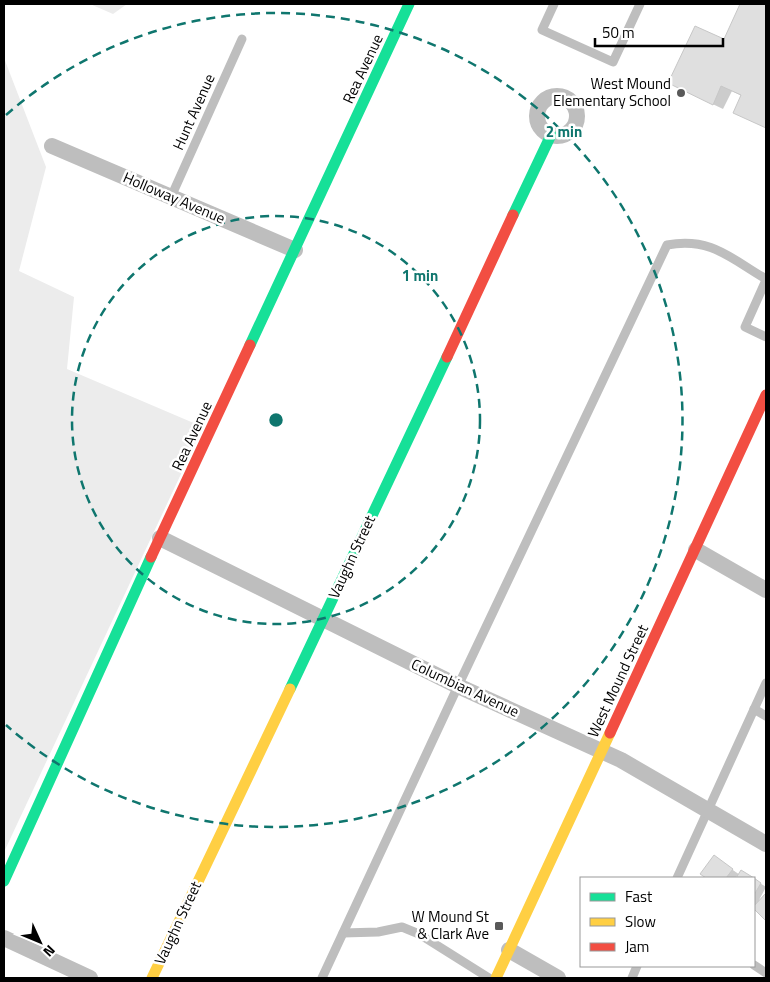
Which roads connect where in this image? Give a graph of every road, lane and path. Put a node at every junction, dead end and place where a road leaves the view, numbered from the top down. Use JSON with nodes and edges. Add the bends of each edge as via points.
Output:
{"nodes":[{"id":1,"x":409,"y":4,"type":"edge"},
{"id":2,"x":554,"y":4,"type":"edge"},
{"id":3,"x":640,"y":4,"type":"edge"},
{"id":4,"x":242,"y":39,"type":"dead end"},
{"id":5,"x":550,"y":135,"type":"dead end"},
{"id":6,"x":52,"y":146,"type":"dead end"},
{"id":7,"x":172,"y":197,"type":"junction"},
{"id":8,"x":295,"y":250,"type":"junction"},
{"id":9,"x":766,"y":279,"type":"edge"},
{"id":10,"x":766,"y":337,"type":"edge"},
{"id":11,"x":766,"y":395,"type":"edge"},
{"id":12,"x":160,"y":538,"type":"junction"},
{"id":13,"x":696,"y":550,"type":"junction"},
{"id":14,"x":766,"y":590,"type":"edge"},
{"id":15,"x":323,"y":620,"type":"junction"},
{"id":16,"x":766,"y":683,"type":"edge"},
{"id":17,"x":458,"y":686,"type":"junction"},
{"id":18,"x":754,"y":709,"type":"junction"},
{"id":19,"x":766,"y":716,"type":"edge"},
{"id":20,"x":603,"y":750,"type":"junction"},
{"id":21,"x":708,"y":810,"type":"junction"},
{"id":22,"x":766,"y":844,"type":"edge"},
{"id":23,"x":677,"y":877,"type":"edge"},
{"id":24,"x":4,"y":881,"type":"edge"},
{"id":25,"x":343,"y":933,"type":"junction"},
{"id":26,"x":4,"y":938,"type":"edge"},
{"id":27,"x":509,"y":950,"type":"junction"},
{"id":28,"x":755,"y":967,"type":"edge"},
{"id":29,"x":766,"y":973,"type":"edge"},
{"id":30,"x":90,"y":978,"type":"edge"},
{"id":31,"x":152,"y":978,"type":"edge"},
{"id":32,"x":322,"y":978,"type":"edge"},
{"id":33,"x":489,"y":978,"type":"edge"},
{"id":34,"x":496,"y":978,"type":"edge"},
{"id":35,"x":558,"y":978,"type":"edge"}],
"edges":[{"from":1,"to":8,"type":"street","name":"Rea Avenue"},
{"from":2,"to":3,"type":"lane","via":[[542,30],[613,62]]},
{"from":4,"to":7,"type":"lane","name":"Hunt Avenue"},
{"from":5,"to":15,"type":"street","name":"Vaughn Street"},
{"from":6,"to":7,"type":"street","name":"Holloway Avenue"},
{"from":7,"to":8,"type":"street","name":"Holloway Avenue"},
{"from":8,"to":12,"type":"street","name":"Rea Avenue"},
{"from":9,"to":10,"type":"lane","via":[[745,327]]},
{"from":9,"to":17,"type":"lane","via":[[710,246],[687,241],[667,245]]},
{"from":11,"to":13,"type":"street","name":"West Mound Street"},
{"from":12,"to":15,"type":"street","name":"Columbian Avenue"},
{"from":12,"to":24,"type":"street","name":"Rea Avenue"},
{"from":13,"to":14,"type":"street"},
{"from":13,"to":20,"type":"street","name":"West Mound Street"},
{"from":15,"to":17,"type":"street","name":"Columbian Avenue"},
{"from":15,"to":31,"type":"street","name":"Vaughn Street"},
{"from":16,"to":18,"type":"lane"},
{"from":17,"to":20,"type":"street","name":"Columbian Avenue"},
{"from":17,"to":25,"type":"lane"},
{"from":18,"to":19,"type":"lane"},
{"from":18,"to":21,"type":"lane"},
{"from":20,"to":21,"type":"street","name":"Columbian Avenue"},
{"from":20,"to":27,"type":"street","name":"West Mound Street"},
{"from":21,"to":22,"type":"street","name":"Columbian Avenue"},
{"from":21,"to":23,"type":"lane"},
{"from":25,"to":32,"type":"lane"},
{"from":25,"to":33,"type":"lane","via":[[378,932],[402,927]]},
{"from":26,"to":30,"type":"street"},
{"from":27,"to":34,"type":"street","name":"West Mound Street"},
{"from":27,"to":35,"type":"street"},
{"from":28,"to":29,"type":"lane"}]}
